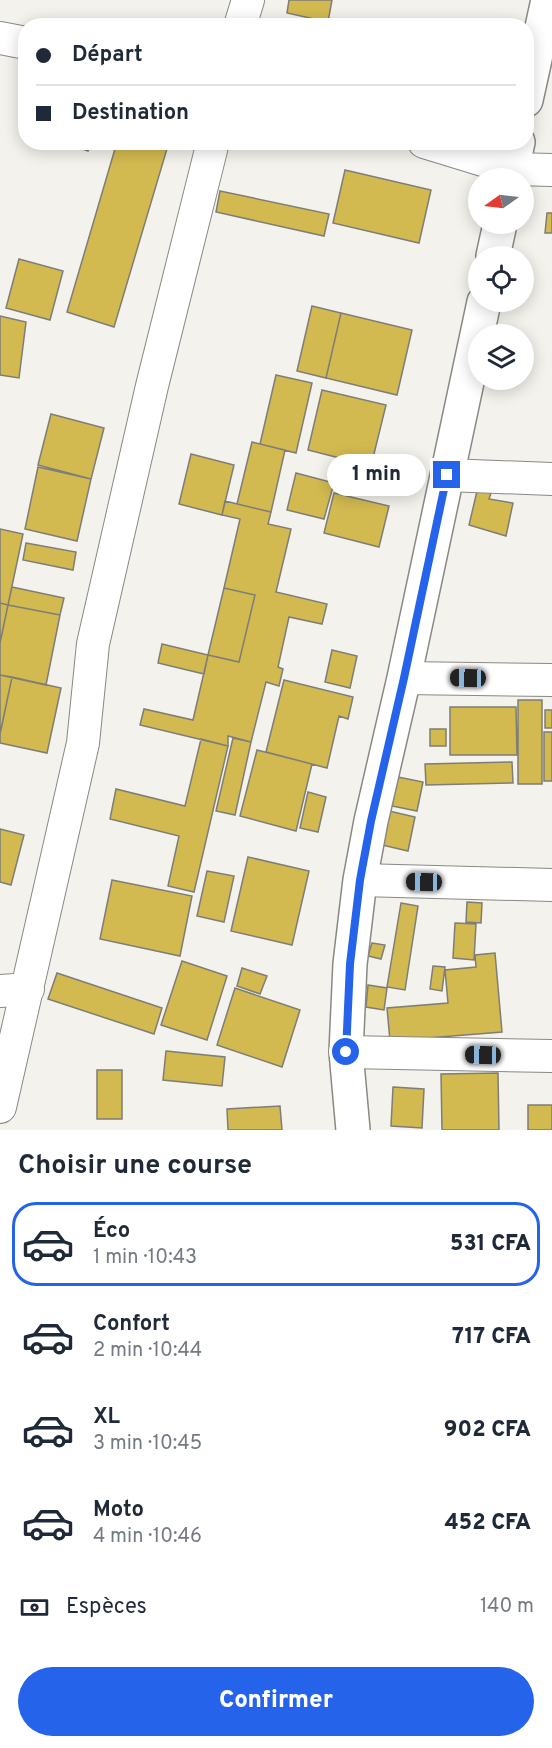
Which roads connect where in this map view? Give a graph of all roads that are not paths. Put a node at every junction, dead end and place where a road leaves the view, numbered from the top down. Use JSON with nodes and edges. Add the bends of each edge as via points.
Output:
{"nodes":[{"id":1,"x":248,"y":0,"type":"edge"},
{"id":2,"x":548,"y":0,"type":"edge"},
{"id":3,"x":242,"y":18,"type":"edge"},
{"id":4,"x":0,"y":38,"type":"edge"},
{"id":5,"x":18,"y":41,"type":"edge"},
{"id":6,"x":534,"y":64,"type":"edge"},
{"id":7,"x":211,"y":150,"type":"edge"},
{"id":8,"x":458,"y":150,"type":"edge"},
{"id":9,"x":513,"y":163,"type":"edge"},
{"id":10,"x":552,"y":170,"type":"edge"},
{"id":11,"x":482,"y":312,"type":"edge"},
{"id":12,"x":447,"y":475,"type":"junction"},
{"id":13,"x":552,"y":479,"type":"edge"},
{"id":14,"x":404,"y":678,"type":"junction"},
{"id":15,"x":552,"y":680,"type":"edge"},
{"id":16,"x":360,"y":880,"type":"junction"},
{"id":17,"x":552,"y":885,"type":"edge"},
{"id":18,"x":14,"y":990,"type":"edge"},
{"id":19,"x":346,"y":1052,"type":"junction"},
{"id":20,"x":552,"y":1056,"type":"edge"},
{"id":21,"x":0,"y":1107,"type":"edge"},
{"id":22,"x":352,"y":1130,"type":"edge"}],
"edges":[{"from":1,"to":3,"type":"street"},
{"from":2,"to":6,"type":"street"},
{"from":4,"to":5,"type":"street"},
{"from":7,"to":18,"type":"street","via":[[93,644],[83,743]]},
{"from":8,"to":9,"type":"street"},
{"from":9,"to":10,"type":"street"},
{"from":11,"to":12,"type":"street"},
{"from":12,"to":13,"type":"street"},
{"from":12,"to":14,"type":"street"},
{"from":14,"to":15,"type":"street"},
{"from":14,"to":16,"type":"street"},
{"from":16,"to":17,"type":"street"},
{"from":16,"to":19,"type":"street","via":[[350,964]]},
{"from":18,"to":21,"type":"street","via":[[10,1059]]},
{"from":19,"to":20,"type":"street"},
{"from":19,"to":22,"type":"street"}]}
